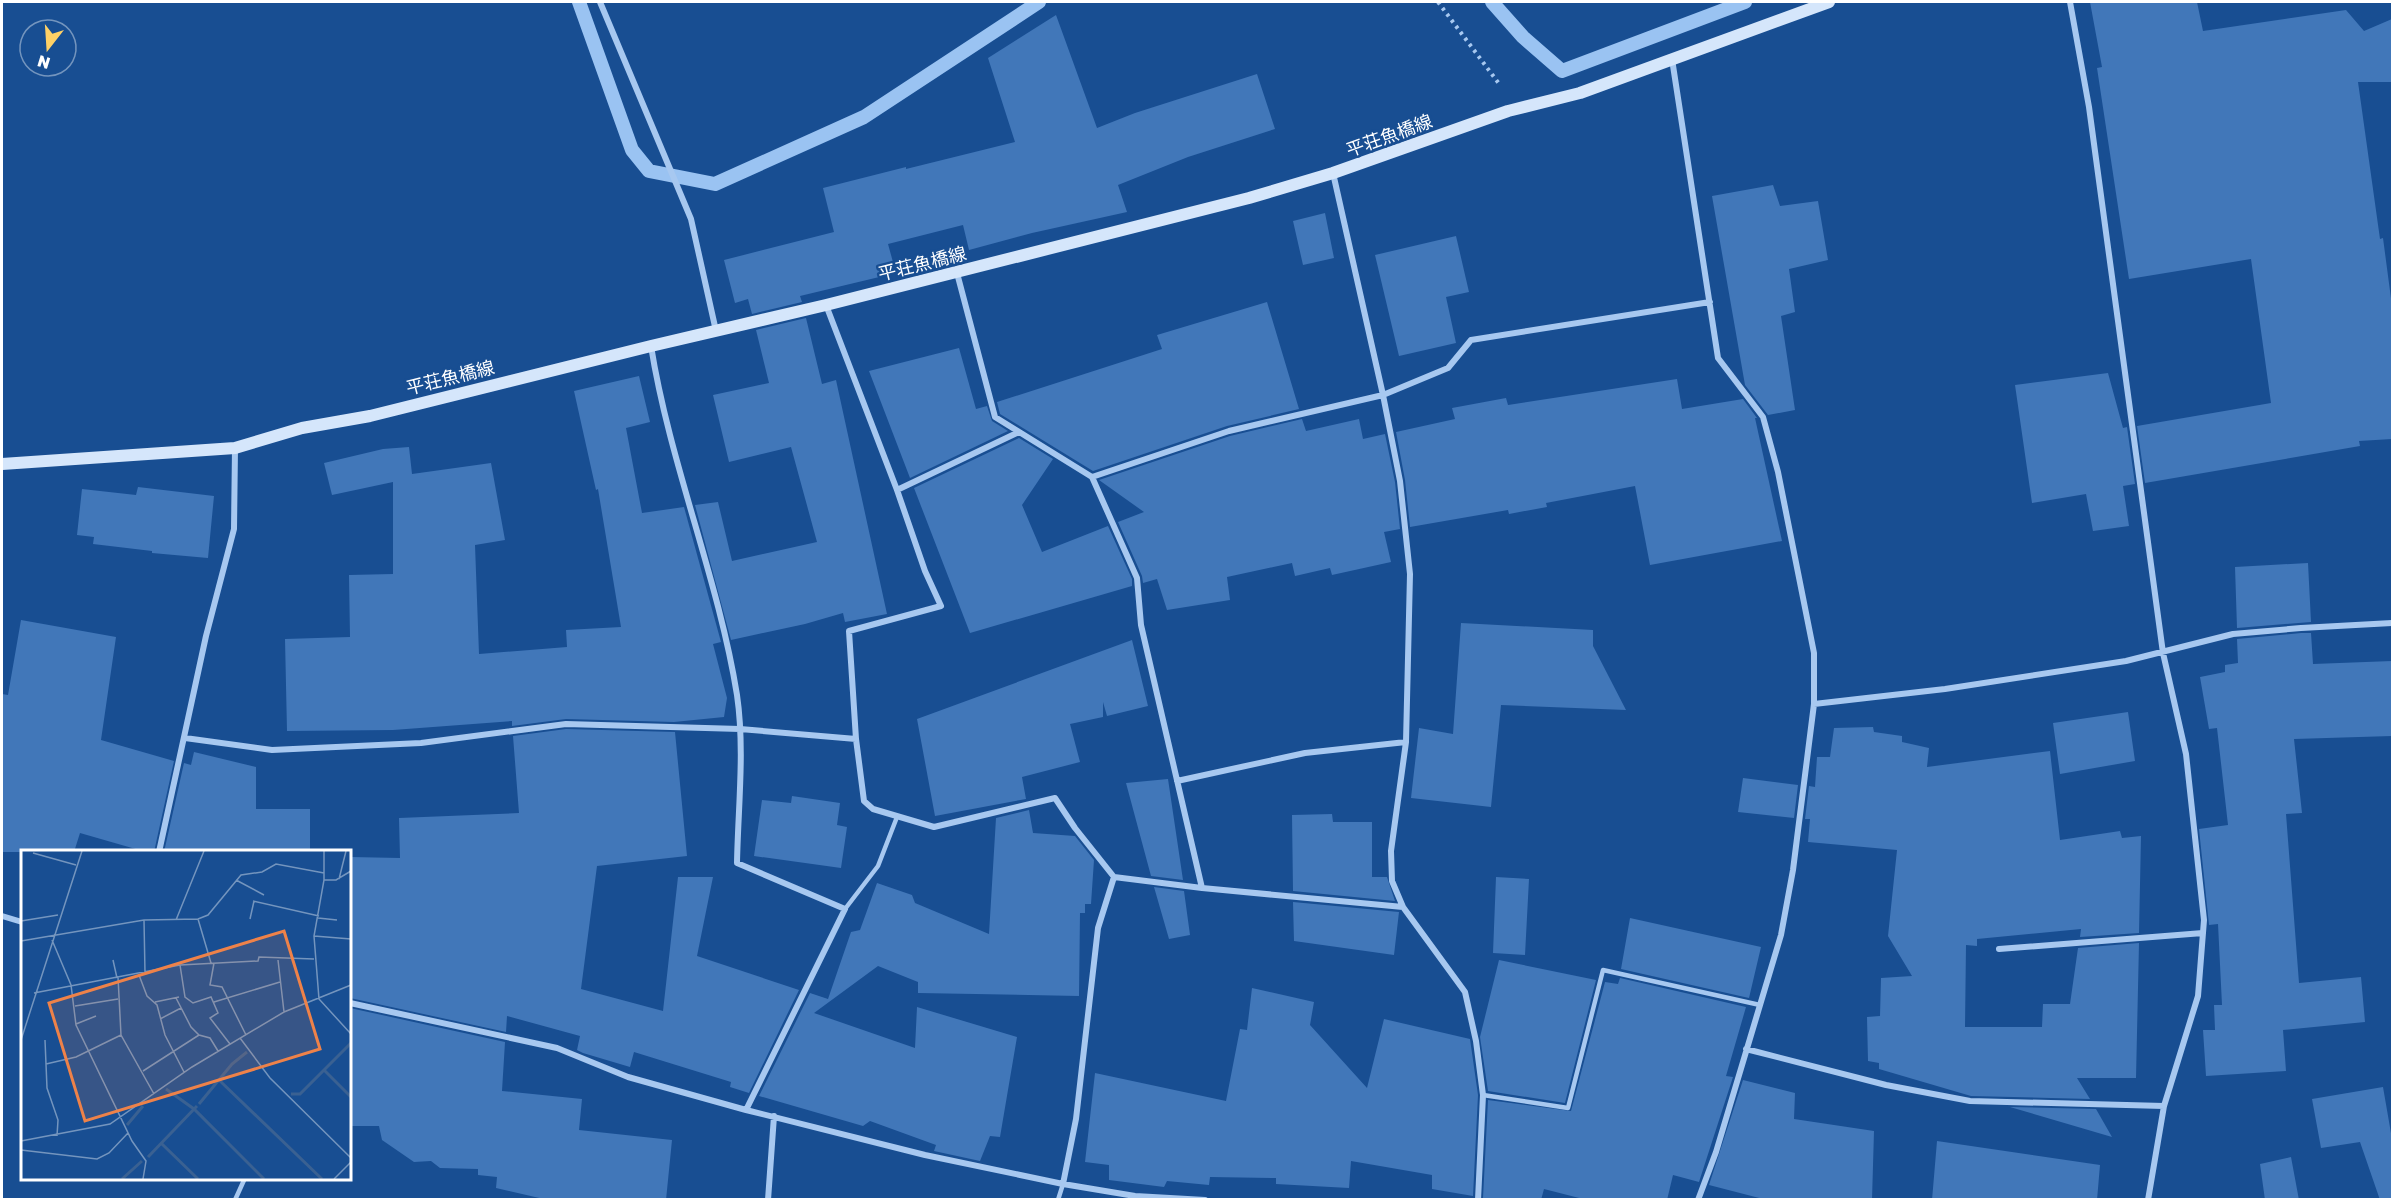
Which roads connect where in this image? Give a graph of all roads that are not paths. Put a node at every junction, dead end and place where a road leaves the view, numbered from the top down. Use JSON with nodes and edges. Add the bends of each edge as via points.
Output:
{"nodes":[{"id":1,"x":600,"y":2,"type":"edge"},
{"id":2,"x":1829,"y":2,"type":"edge"},
{"id":3,"x":2070,"y":2,"type":"edge"},
{"id":4,"x":1672,"y":59,"type":"junction"},
{"id":5,"x":1333,"y":173,"type":"junction"},
{"id":6,"x":957,"y":273,"type":"junction"},
{"id":7,"x":1710,"y":302,"type":"junction"},
{"id":8,"x":826,"y":305,"type":"junction"},
{"id":9,"x":716,"y":332,"type":"junction"},
{"id":10,"x":651,"y":346,"type":"junction"},
{"id":11,"x":1383,"y":395,"type":"junction"},
{"id":12,"x":1019,"y":432,"type":"junction"},
{"id":13,"x":235,"y":448,"type":"junction"},
{"id":14,"x":2,"y":464,"type":"edge"},
{"id":15,"x":1092,"y":477,"type":"junction"},
{"id":16,"x":897,"y":490,"type":"junction"},
{"id":17,"x":2392,"y":623,"type":"edge"},
{"id":18,"x":2163,"y":653,"type":"junction"},
{"id":19,"x":1814,"y":704,"type":"junction"},
{"id":20,"x":740,"y":729,"type":"junction"},
{"id":21,"x":185,"y":738,"type":"junction"},
{"id":22,"x":856,"y":739,"type":"junction"},
{"id":23,"x":1406,"y":742,"type":"junction"},
{"id":24,"x":1177,"y":781,"type":"junction"},
{"id":25,"x":897,"y":817,"type":"junction"},
{"id":26,"x":159,"y":850,"type":"edge"},
{"id":27,"x":1114,"y":877,"type":"junction"},
{"id":28,"x":1202,"y":888,"type":"junction"},
{"id":29,"x":1403,"y":907,"type":"junction"},
{"id":30,"x":845,"y":909,"type":"junction"},
{"id":31,"x":2,"y":916,"type":"edge"},
{"id":32,"x":21,"y":922,"type":"edge"},
{"id":33,"x":2204,"y":933,"type":"junction"},
{"id":34,"x":1999,"y":949,"type":"dead end"},
{"id":35,"x":351,"y":1003,"type":"edge"},
{"id":36,"x":1760,"y":1005,"type":"junction"},
{"id":37,"x":1746,"y":1048,"type":"junction"},
{"id":38,"x":1483,"y":1095,"type":"junction"},
{"id":39,"x":2163,"y":1106,"type":"junction"},
{"id":40,"x":746,"y":1110,"type":"junction"},
{"id":41,"x":774,"y":1116,"type":"junction"},
{"id":42,"x":245,"y":1180,"type":"edge"},
{"id":43,"x":1063,"y":1184,"type":"junction"},
{"id":44,"x":236,"y":1200,"type":"edge"},
{"id":45,"x":768,"y":1200,"type":"edge"},
{"id":46,"x":1058,"y":1200,"type":"edge"},
{"id":47,"x":1205,"y":1200,"type":"edge"},
{"id":48,"x":1478,"y":1200,"type":"edge"},
{"id":49,"x":1698,"y":1200,"type":"edge"},
{"id":50,"x":2148,"y":1200,"type":"edge"}],
"edges":[{"from":1,"to":9,"type":"street","via":[[692,219]]},
{"from":2,"to":4,"type":"main road","name":"平荘魚橋線"},
{"from":3,"to":18,"type":"street","via":[[2090,119]]},
{"from":4,"to":5,"type":"main road","name":"平荘魚橋線"},
{"from":4,"to":7,"type":"street"},
{"from":5,"to":6,"type":"main road","name":"平荘魚橋線"},
{"from":5,"to":11,"type":"street"},
{"from":6,"to":8,"type":"main road","name":"平荘魚橋線"},
{"from":6,"to":12,"type":"street","via":[[995,417]]},
{"from":7,"to":11,"type":"street","via":[[1471,340],[1448,368]]},
{"from":7,"to":19,"type":"street","via":[[1718,358],[1763,417],[1778,472],[1814,653]]},
{"from":8,"to":9,"type":"main road","name":"平荘魚橋線"},
{"from":8,"to":16,"type":"street"},
{"from":9,"to":10,"type":"main road","name":"平荘魚橋線"},
{"from":10,"to":13,"type":"main road","name":"平荘魚橋線","via":[[370,416],[302,428]]},
{"from":10,"to":20,"type":"street","via":[[658,390],[713,583],[737,695]]},
{"from":11,"to":15,"type":"street","via":[[1229,430]]},
{"from":11,"to":23,"type":"street","via":[[1400,481],[1410,574]]},
{"from":12,"to":15,"type":"street"},
{"from":12,"to":16,"type":"street"},
{"from":13,"to":14,"type":"main road","name":"平荘魚橋線"},
{"from":13,"to":21,"type":"street","via":[[234,529]]},
{"from":15,"to":24,"type":"street","via":[[1137,578],[1141,625]]},
{"from":16,"to":22,"type":"street","via":[[941,606],[849,631]]},
{"from":17,"to":18,"type":"street","via":[[2233,634]]},
{"from":18,"to":19,"type":"street","via":[[1945,689]]},
{"from":18,"to":33,"type":"street","via":[[2186,754]]},
{"from":19,"to":36,"type":"street","via":[[1794,870],[1781,935]]},
{"from":20,"to":21,"type":"street","via":[[566,724],[421,743],[272,750]]},
{"from":20,"to":22,"type":"street"},
{"from":20,"to":30,"type":"street","via":[[737,863]]},
{"from":21,"to":26,"type":"street"},
{"from":22,"to":25,"type":"street","via":[[864,801],[873,809]]},
{"from":23,"to":24,"type":"street","via":[[1305,753]]},
{"from":23,"to":29,"type":"street","via":[[1391,851],[1392,880]]},
{"from":24,"to":28,"type":"street"},
{"from":25,"to":27,"type":"street","via":[[934,827],[1054,798]]},
{"from":25,"to":30,"type":"lane","via":[[878,866]]},
{"from":27,"to":28,"type":"street"},
{"from":27,"to":43,"type":"street","via":[[1098,928],[1076,1119]]},
{"from":28,"to":29,"type":"street"},
{"from":29,"to":38,"type":"street","via":[[1465,992]]},
{"from":30,"to":40,"type":"street"},
{"from":31,"to":32,"type":"street"},
{"from":33,"to":34,"type":"street"},
{"from":33,"to":39,"type":"street","via":[[2198,996]]},
{"from":35,"to":40,"type":"street","via":[[558,1048],[628,1077]]},
{"from":36,"to":37,"type":"street"},
{"from":36,"to":38,"type":"lane","via":[[1603,970],[1568,1108]]},
{"from":37,"to":39,"type":"street","via":[[1886,1085],[1970,1101]]},
{"from":37,"to":49,"type":"street"},
{"from":38,"to":48,"type":"street"},
{"from":39,"to":50,"type":"street"},
{"from":40,"to":41,"type":"street"},
{"from":41,"to":43,"type":"street","via":[[925,1155]]},
{"from":41,"to":45,"type":"street"},
{"from":42,"to":44,"type":"lane"},
{"from":43,"to":46,"type":"lane"},
{"from":43,"to":47,"type":"street","via":[[1135,1196]]}]}
